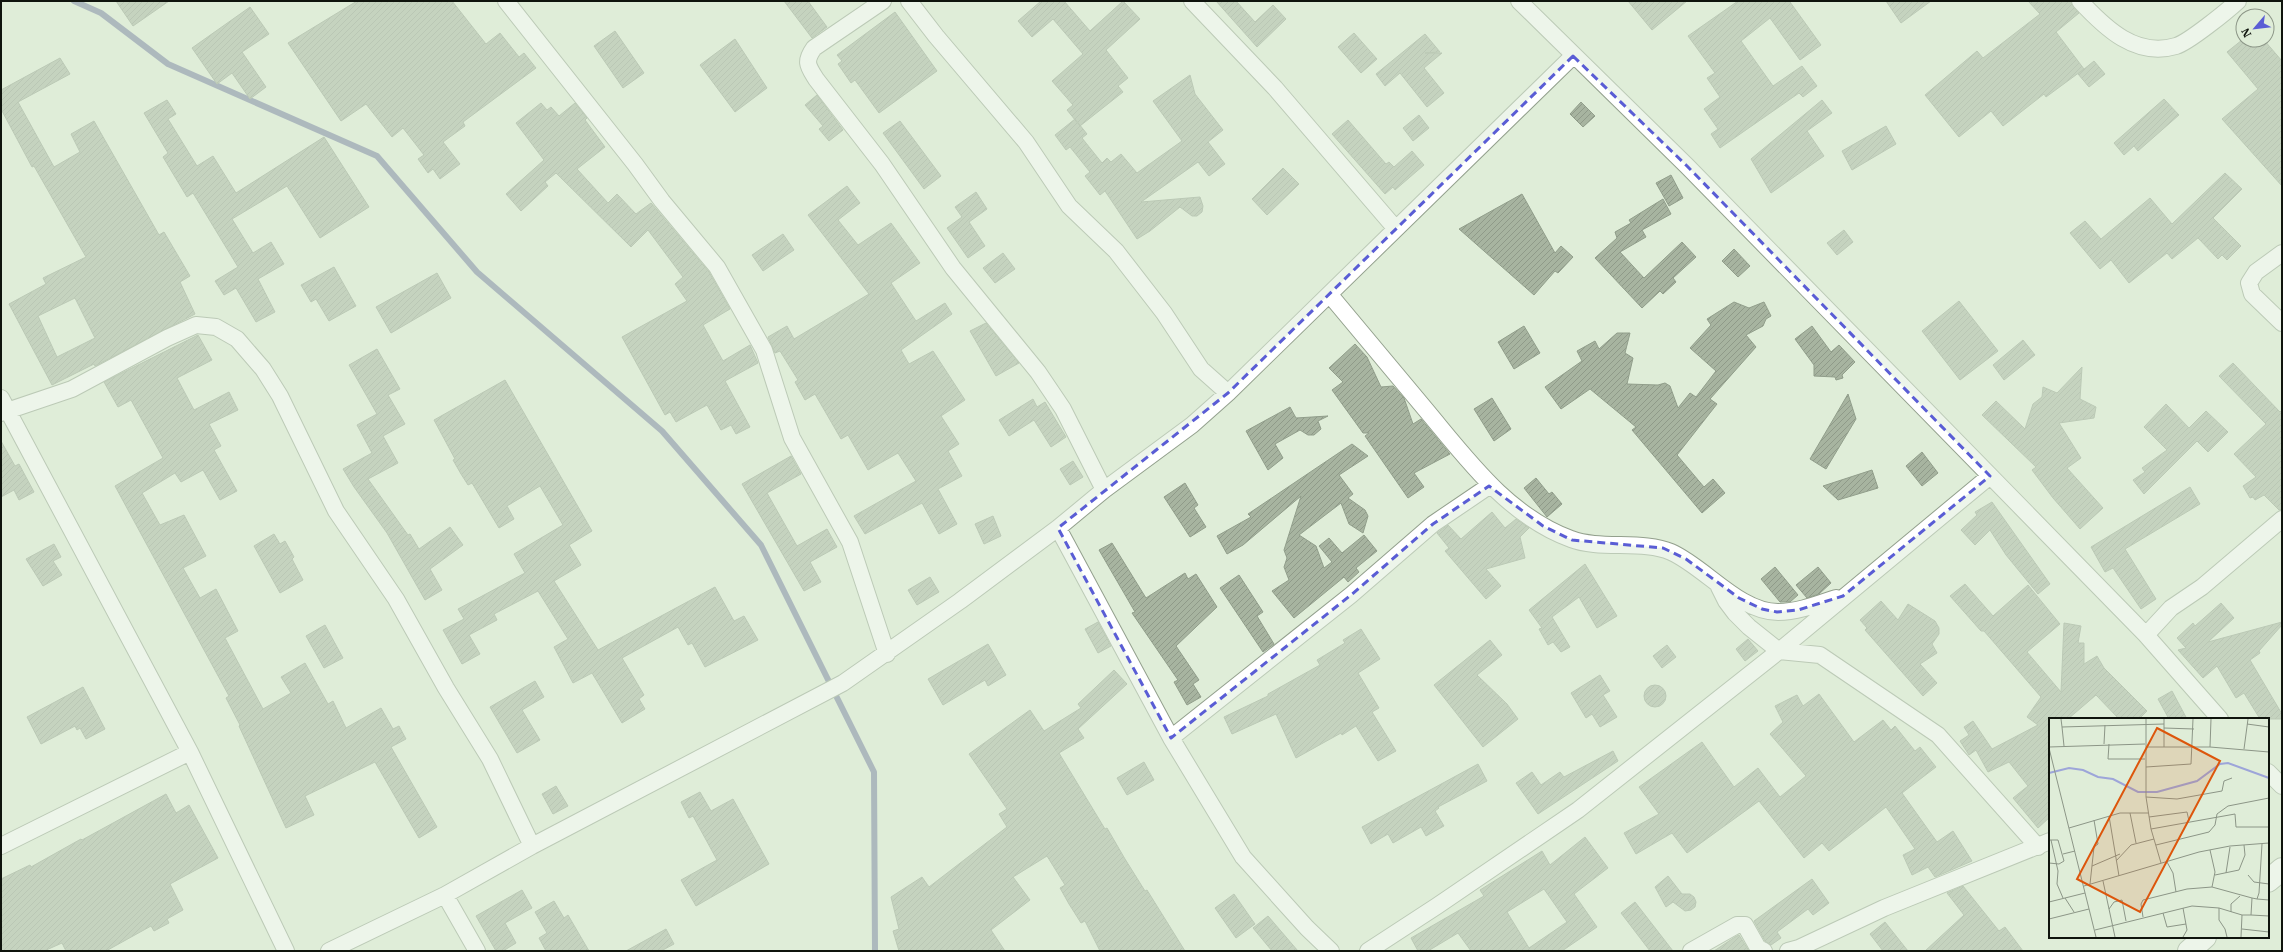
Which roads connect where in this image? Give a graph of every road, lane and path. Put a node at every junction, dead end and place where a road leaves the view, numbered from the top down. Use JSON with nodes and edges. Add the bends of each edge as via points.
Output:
{"nodes":[{"id":1,"x":506,"y":1,"type":"edge"},
{"id":2,"x":883,"y":1,"type":"edge"},
{"id":3,"x":909,"y":1,"type":"edge"},
{"id":4,"x":1192,"y":1,"type":"edge"},
{"id":5,"x":1519,"y":1,"type":"edge"},
{"id":6,"x":2080,"y":1,"type":"edge"},
{"id":7,"x":2238,"y":1,"type":"edge"},
{"id":8,"x":1573,"y":56,"type":"junction"},
{"id":9,"x":1396,"y":229,"type":"junction"},
{"id":10,"x":2282,"y":253,"type":"edge"},
{"id":11,"x":1330,"y":295,"type":"junction"},
{"id":12,"x":2282,"y":323,"type":"edge"},
{"id":13,"x":1228,"y":393,"type":"junction"},
{"id":14,"x":3,"y":408,"type":"edge"},
{"id":15,"x":1990,"y":476,"type":"junction"},
{"id":16,"x":1489,"y":486,"type":"junction"},
{"id":17,"x":1104,"y":490,"type":"junction"},
{"id":18,"x":2282,"y":519,"type":"edge"},
{"id":19,"x":1058,"y":528,"type":"junction"},
{"id":20,"x":1718,"y":583,"type":"junction"},
{"id":21,"x":1843,"y":596,"type":"junction"},
{"id":22,"x":2146,"y":635,"type":"junction"},
{"id":23,"x":1779,"y":651,"type":"junction"},
{"id":24,"x":887,"y":654,"type":"junction"},
{"id":25,"x":2219,"y":718,"type":"edge"},
{"id":26,"x":1171,"y":738,"type":"junction"},
{"id":27,"x":190,"y":752,"type":"junction"},
{"id":28,"x":2269,"y":773,"type":"edge"},
{"id":29,"x":2282,"y":786,"type":"edge"},
{"id":30,"x":2044,"y":844,"type":"edge"},
{"id":31,"x":1,"y":846,"type":"edge"},
{"id":32,"x":532,"y":846,"type":"junction"},
{"id":33,"x":2282,"y":869,"type":"edge"},
{"id":34,"x":2269,"y":880,"type":"edge"},
{"id":35,"x":445,"y":896,"type":"junction"},
{"id":36,"x":2204,"y":938,"type":"edge"},
{"id":37,"x":286,"y":951,"type":"edge"},
{"id":38,"x":328,"y":951,"type":"edge"},
{"id":39,"x":477,"y":951,"type":"edge"},
{"id":40,"x":1331,"y":951,"type":"edge"},
{"id":41,"x":1368,"y":951,"type":"edge"},
{"id":42,"x":1691,"y":951,"type":"edge"},
{"id":43,"x":1764,"y":951,"type":"edge"},
{"id":44,"x":1788,"y":951,"type":"edge"},
{"id":45,"x":2189,"y":951,"type":"edge"}],
"edges":[{"from":1,"to":24,"type":"street","via":[[662,201],[717,267],[764,350],[792,438],[850,542]]},
{"from":2,"to":17,"type":"street","via":[[814,48],[808,56],[808,65],[882,164],[953,268],[1038,372],[1063,409]]},
{"from":3,"to":13,"type":"street","via":[[1026,142],[1070,206],[1116,251],[1164,313],[1201,369]]},
{"from":4,"to":9,"type":"street","via":[[1275,88]]},
{"from":5,"to":8,"type":"street"},
{"from":6,"to":7,"type":"street","via":[[2122,40],[2152,49],[2177,46]]},
{"from":8,"to":9,"type":"street"},
{"from":8,"to":15,"type":"street","via":[[1687,166]]},
{"from":9,"to":11,"type":"street"},
{"from":10,"to":12,"type":"street","via":[[2256,272],[2249,283],[2252,294]]},
{"from":11,"to":13,"type":"street"},
{"from":11,"to":16,"type":"street"},
{"from":13,"to":17,"type":"street","via":[[1192,425]]},
{"from":14,"to":27,"type":"street"},
{"from":14,"to":32,"type":"street","via":[[72,389],[196,325],[216,327],[237,339],[263,369],[280,396],[336,511],[396,599],[490,759]]},
{"from":15,"to":21,"type":"street"},
{"from":15,"to":22,"type":"street"},
{"from":16,"to":20,"type":"street","via":[[1543,526],[1572,540],[1663,548],[1686,559]]},
{"from":16,"to":26,"type":"street","via":[[1433,524],[1352,595]]},
{"from":17,"to":19,"type":"street"},
{"from":18,"to":22,"type":"street","via":[[2202,587],[2171,608]]},
{"from":19,"to":24,"type":"street"},
{"from":19,"to":26,"type":"street"},
{"from":20,"to":21,"type":"street","via":[[1739,598],[1762,609],[1777,612],[1798,610]]},
{"from":20,"to":23,"type":"street","via":[[1735,613]]},
{"from":21,"to":23,"type":"street"},
{"from":22,"to":25,"type":"street"},
{"from":23,"to":30,"type":"street","via":[[1820,655],[1938,735],[2000,802]]},
{"from":23,"to":41,"type":"street","via":[[1578,810]]},
{"from":24,"to":32,"type":"street","via":[[816,699]]},
{"from":26,"to":40,"type":"street","via":[[1243,857]]},
{"from":27,"to":31,"type":"street"},
{"from":27,"to":37,"type":"street"},
{"from":28,"to":29,"type":"street"},
{"from":30,"to":44,"type":"street","via":[[1884,908]]},
{"from":32,"to":35,"type":"street"},
{"from":33,"to":34,"type":"main road"},
{"from":35,"to":38,"type":"street"},
{"from":35,"to":39,"type":"street"},
{"from":36,"to":45,"type":"main road"},
{"from":42,"to":43,"type":"street","via":[[1736,925],[1744,925],[1758,948]]}]}
